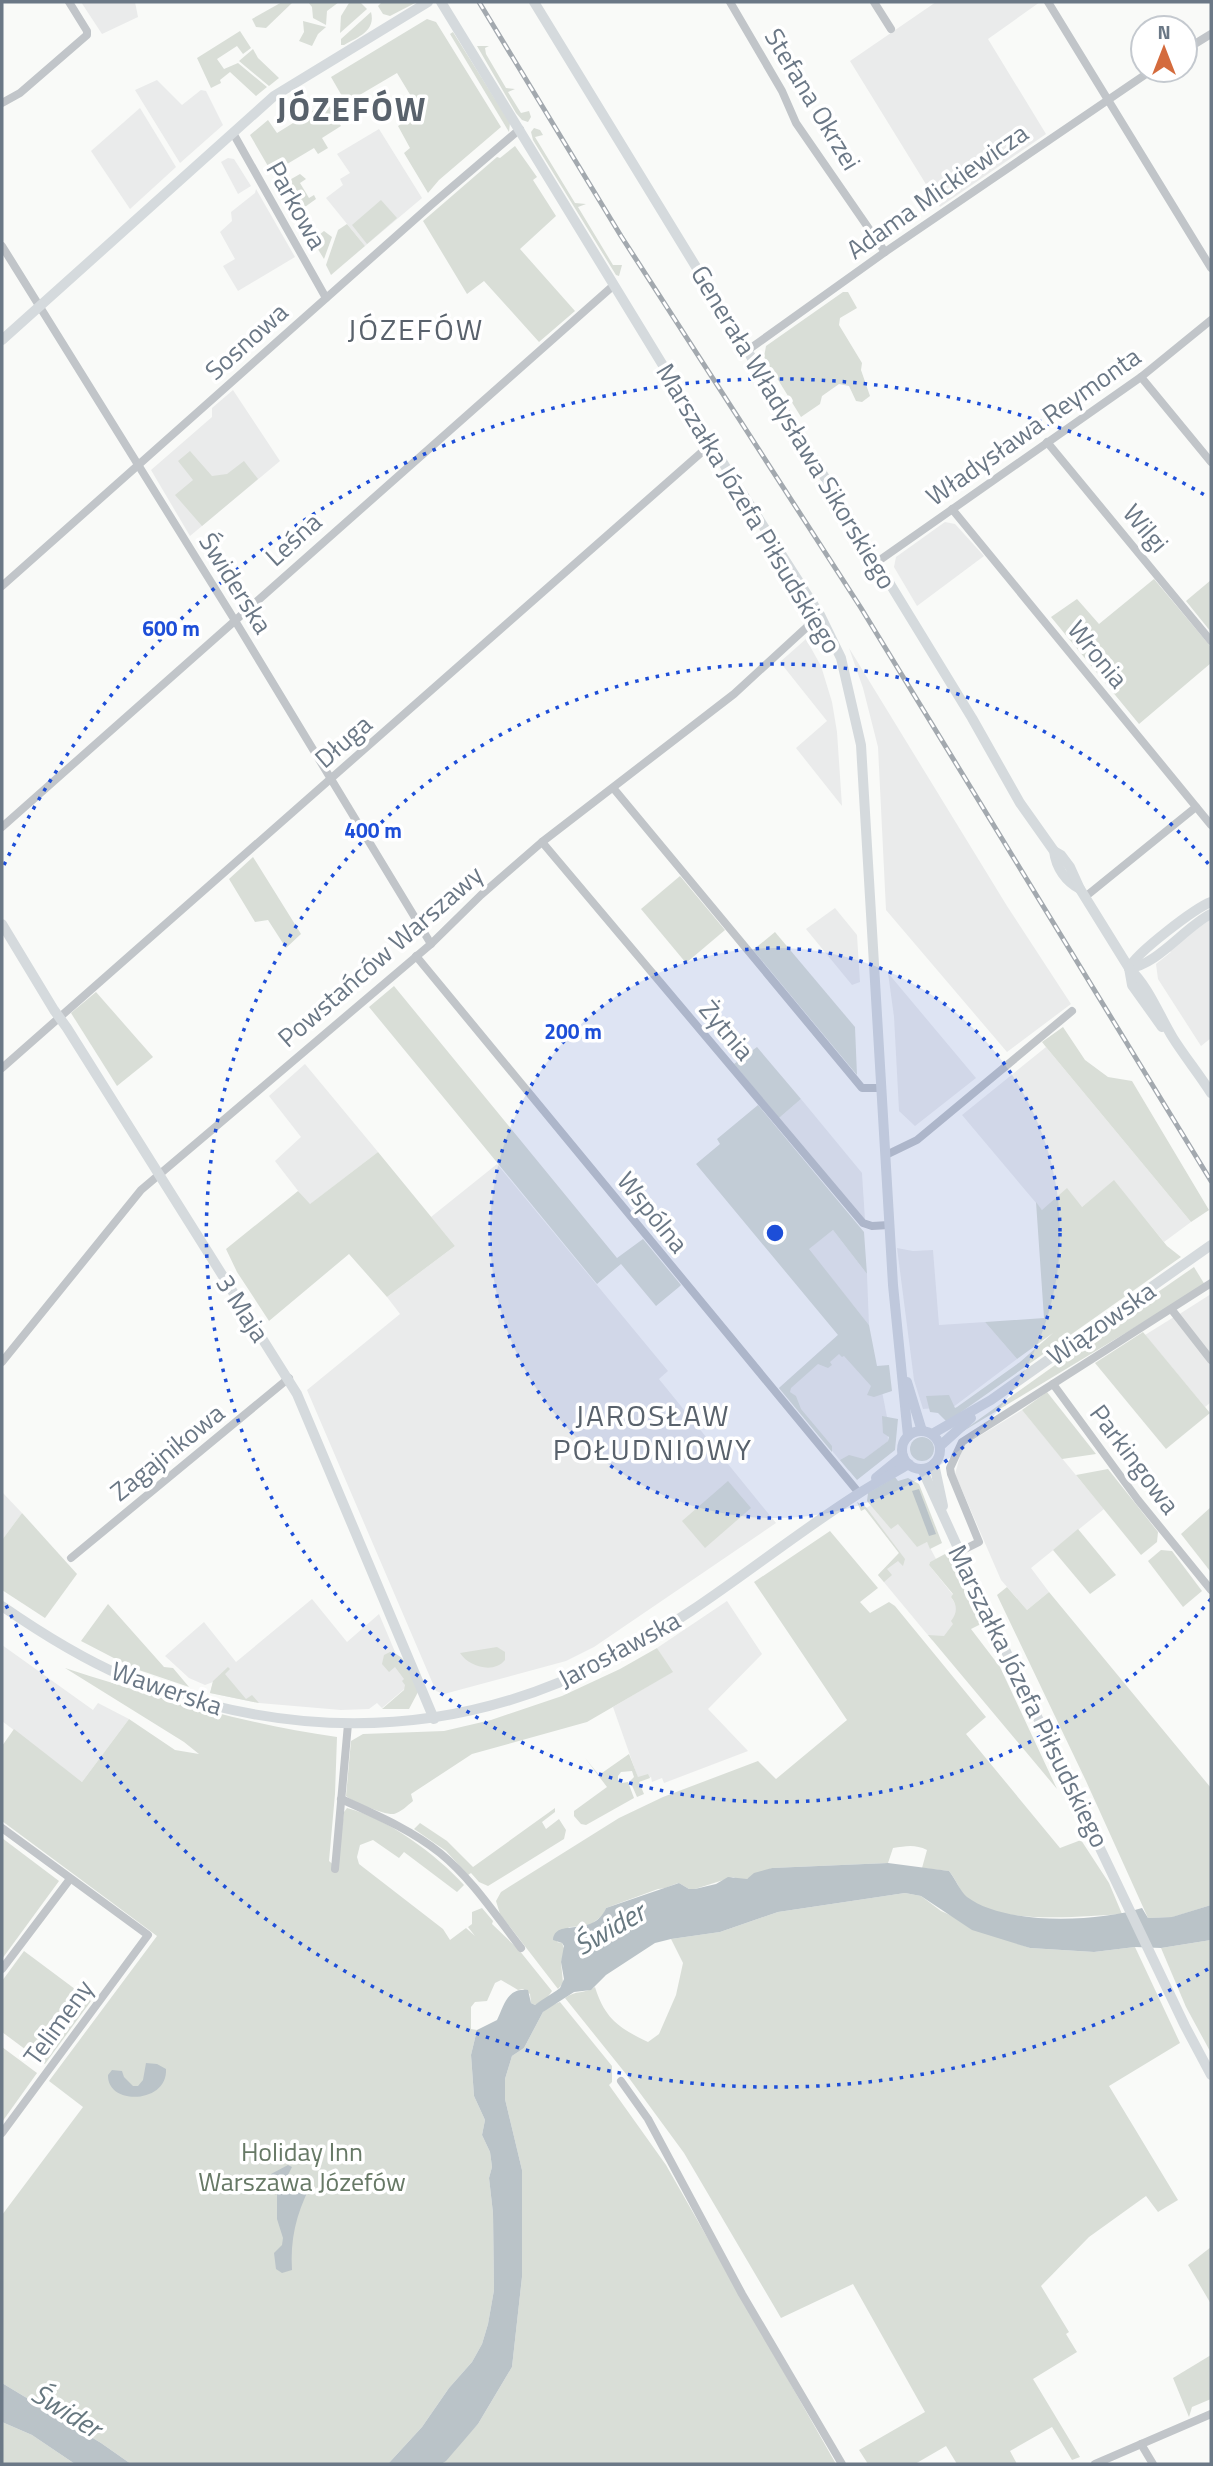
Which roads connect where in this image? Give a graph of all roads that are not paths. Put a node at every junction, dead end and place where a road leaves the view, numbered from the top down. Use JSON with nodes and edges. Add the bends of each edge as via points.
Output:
{"nodes":[{"id":1,"x":69,"y":2,"type":"edge"},
{"id":2,"x":428,"y":2,"type":"edge"},
{"id":3,"x":441,"y":2,"type":"edge"},
{"id":4,"x":534,"y":2,"type":"edge"},
{"id":5,"x":730,"y":2,"type":"edge"},
{"id":6,"x":874,"y":2,"type":"edge"},
{"id":7,"x":1048,"y":2,"type":"edge"},
{"id":8,"x":891,"y":29,"type":"dead end"},
{"id":9,"x":1131,"y":84,"type":"edge"},
{"id":10,"x":1108,"y":99,"type":"junction"},
{"id":11,"x":2,"y":103,"type":"edge"},
{"id":12,"x":520,"y":130,"type":"junction"},
{"id":13,"x":233,"y":133,"type":"junction"},
{"id":14,"x":2,"y":246,"type":"edge"},
{"id":15,"x":885,"y":252,"type":"junction"},
{"id":16,"x":1211,"y":268,"type":"edge"},
{"id":17,"x":614,"y":285,"type":"junction"},
{"id":18,"x":326,"y":298,"type":"junction"},
{"id":19,"x":39,"y":306,"type":"junction"},
{"id":20,"x":1211,"y":320,"type":"edge"},
{"id":21,"x":2,"y":340,"type":"edge"},
{"id":22,"x":748,"y":350,"type":"junction"},
{"id":23,"x":1141,"y":377,"type":"junction"},
{"id":24,"x":1047,"y":442,"type":"junction"},
{"id":25,"x":711,"y":444,"type":"junction"},
{"id":26,"x":1211,"y":462,"type":"edge"},
{"id":27,"x":138,"y":465,"type":"junction"},
{"id":28,"x":952,"y":509,"type":"junction"},
{"id":29,"x":877,"y":562,"type":"junction"},
{"id":30,"x":2,"y":586,"type":"edge"},
{"id":31,"x":820,"y":615,"type":"junction"},
{"id":32,"x":234,"y":620,"type":"junction"},
{"id":33,"x":1211,"y":641,"type":"edge"},
{"id":34,"x":331,"y":780,"type":"junction"},
{"id":35,"x":614,"y":789,"type":"junction"},
{"id":36,"x":1196,"y":807,"type":"junction"},
{"id":37,"x":1211,"y":825,"type":"edge"},
{"id":38,"x":2,"y":827,"type":"edge"},
{"id":39,"x":542,"y":842,"type":"junction"},
{"id":40,"x":1082,"y":893,"type":"junction"},
{"id":41,"x":1211,"y":902,"type":"edge"},
{"id":42,"x":1211,"y":914,"type":"edge"},
{"id":43,"x":2,"y":924,"type":"edge"},
{"id":44,"x":431,"y":944,"type":"junction"},
{"id":45,"x":416,"y":956,"type":"junction"},
{"id":46,"x":1129,"y":968,"type":"junction"},
{"id":47,"x":1072,"y":1011,"type":"dead end"},
{"id":48,"x":60,"y":1018,"type":"junction"},
{"id":49,"x":2,"y":1068,"type":"edge"},
{"id":50,"x":882,"y":1088,"type":"junction"},
{"id":51,"x":1211,"y":1093,"type":"edge"},
{"id":52,"x":886,"y":1155,"type":"junction"},
{"id":53,"x":159,"y":1175,"type":"junction"},
{"id":54,"x":890,"y":1225,"type":"junction"},
{"id":55,"x":1211,"y":1245,"type":"edge"},
{"id":56,"x":1211,"y":1283,"type":"edge"},
{"id":57,"x":1172,"y":1310,"type":"junction"},
{"id":58,"x":899,"y":1348,"type":"junction"},
{"id":59,"x":1211,"y":1360,"type":"edge"},
{"id":60,"x":2,"y":1362,"type":"edge"},
{"id":61,"x":289,"y":1378,"type":"junction"},
{"id":62,"x":1053,"y":1384,"type":"junction"},
{"id":63,"x":991,"y":1400,"type":"junction"},
{"id":64,"x":927,"y":1433,"type":"junction"},
{"id":65,"x":908,"y":1436,"type":"junction"},
{"id":66,"x":940,"y":1446,"type":"junction"},
{"id":67,"x":906,"y":1460,"type":"junction"},
{"id":68,"x":934,"y":1464,"type":"junction"},
{"id":69,"x":922,"y":1469,"type":"junction"},
{"id":70,"x":859,"y":1493,"type":"junction"},
{"id":71,"x":944,"y":1514,"type":"junction"},
{"id":72,"x":959,"y":1552,"type":"junction"},
{"id":73,"x":71,"y":1558,"type":"dead end"},
{"id":74,"x":1211,"y":1590,"type":"edge"},
{"id":75,"x":2,"y":1605,"type":"edge"},
{"id":76,"x":434,"y":1719,"type":"junction"},
{"id":77,"x":348,"y":1724,"type":"junction"},
{"id":78,"x":341,"y":1799,"type":"junction"},
{"id":79,"x":2,"y":1828,"type":"edge"},
{"id":80,"x":335,"y":1869,"type":"dead end"},
{"id":81,"x":70,"y":1879,"type":"junction"},
{"id":82,"x":521,"y":1948,"type":"dead end"},
{"id":83,"x":2,"y":1969,"type":"edge"},
{"id":84,"x":1211,"y":2075,"type":"edge"},
{"id":85,"x":621,"y":2081,"type":"dead end"},
{"id":86,"x":2,"y":2133,"type":"edge"},
{"id":87,"x":1211,"y":2414,"type":"edge"},
{"id":88,"x":1141,"y":2444,"type":"junction"},
{"id":89,"x":842,"y":2464,"type":"edge"},
{"id":90,"x":1095,"y":2464,"type":"edge"},
{"id":91,"x":1153,"y":2464,"type":"edge"}],
"edges":[{"from":1,"to":11,"type":"street","via":[[87,35]]},
{"from":2,"to":13,"type":"main road","via":[[284,89]]},
{"from":3,"to":12,"type":"main road","name":"Marszałka Józefa Piłsudskiego"},
{"from":4,"to":22,"type":"main road","name":"Generała Władysława Sikorskiego"},
{"from":5,"to":15,"type":"street","name":"Stefana Okrzei","via":[[796,123]]},
{"from":6,"to":8,"type":"street"},
{"from":7,"to":10,"type":"street"},
{"from":9,"to":10,"type":"street","name":"Adama Mickiewicza"},
{"from":10,"to":15,"type":"street","name":"Adama Mickiewicza"},
{"from":10,"to":16,"type":"street"},
{"from":12,"to":17,"type":"main road","name":"Marszałka Józefa Piłsudskiego"},
{"from":12,"to":18,"type":"street","name":"Sosnowa"},
{"from":13,"to":18,"type":"street","name":"Parkowa"},
{"from":13,"to":19,"type":"main road"},
{"from":14,"to":19,"type":"street","name":"Świderska"},
{"from":15,"to":22,"type":"street","name":"Adama Mickiewicza"},
{"from":17,"to":25,"type":"main road","name":"Marszałka Józefa Piłsudskiego"},
{"from":17,"to":32,"type":"street","name":"Leśna"},
{"from":18,"to":27,"type":"street","name":"Sosnowa"},
{"from":19,"to":21,"type":"main road"},
{"from":19,"to":27,"type":"street","name":"Świderska"},
{"from":20,"to":23,"type":"street","name":"Władysława Reymonta"},
{"from":22,"to":29,"type":"main road","name":"Generała Władysława Sikorskiego"},
{"from":23,"to":24,"type":"street","name":"Władysława Reymonta"},
{"from":23,"to":26,"type":"street"},
{"from":24,"to":28,"type":"street","name":"Władysława Reymonta"},
{"from":24,"to":33,"type":"street","name":"Wilgi"},
{"from":25,"to":31,"type":"main road","name":"Marszałka Józefa Piłsudskiego"},
{"from":25,"to":34,"type":"street","name":"Długa"},
{"from":27,"to":30,"type":"street","name":"Sosnowa"},
{"from":27,"to":32,"type":"street","name":"Świderska"},
{"from":28,"to":29,"type":"street","name":"Władysława Reymonta"},
{"from":28,"to":36,"type":"street","name":"Wronia"},
{"from":29,"to":40,"type":"main road","name":"Generała Władysława Sikorskiego","via":[[1009,785],[1054,852],[1066,862]]},
{"from":31,"to":35,"type":"street","name":"Powstańców Warszawy","via":[[734,694]]},
{"from":31,"to":50,"type":"main road","name":"Marszałka Józefa Piłsudskiego","via":[[844,669],[862,745]]},
{"from":32,"to":34,"type":"street","name":"Świderska"},
{"from":32,"to":38,"type":"street","name":"Leśna"},
{"from":34,"to":44,"type":"street","name":"Świderska"},
{"from":34,"to":48,"type":"street","name":"Długa"},
{"from":35,"to":39,"type":"street","name":"Powstańców Warszawy"},
{"from":35,"to":50,"type":"street","via":[[862,1088]]},
{"from":36,"to":37,"type":"street","name":"Wronia"},
{"from":36,"to":40,"type":"street"},
{"from":39,"to":44,"type":"street","name":"Powstańców Warszawy"},
{"from":39,"to":54,"type":"street","name":"Żytnia","via":[[863,1223]]},
{"from":40,"to":46,"type":"main road","name":"Generała Władysława Sikorskiego"},
{"from":41,"to":46,"type":"main road","via":[[1137,957]]},
{"from":42,"to":46,"type":"main road","via":[[1146,963]]},
{"from":43,"to":48,"type":"main road","name":"3 Maja"},
{"from":44,"to":45,"type":"street","name":"Powstańców Warszawy"},
{"from":45,"to":53,"type":"street","name":"Powstańców Warszawy"},
{"from":45,"to":70,"type":"street","name":"Wspólna"},
{"from":46,"to":51,"type":"main road","name":"Generała Władysława Sikorskiego"},
{"from":47,"to":52,"type":"street","via":[[917,1140]]},
{"from":48,"to":49,"type":"street","name":"Długa"},
{"from":48,"to":53,"type":"main road","name":"3 Maja"},
{"from":50,"to":52,"type":"main road","name":"Marszałka Józefa Piłsudskiego"},
{"from":52,"to":54,"type":"main road","name":"Marszałka Józefa Piłsudskiego"},
{"from":53,"to":60,"type":"street","name":"Powstańców Warszawy","via":[[128,1204]]},
{"from":53,"to":61,"type":"main road","name":"3 Maja"},
{"from":54,"to":58,"type":"main road","name":"Marszałka Józefa Piłsudskiego"},
{"from":55,"to":63,"type":"main road","name":"Wiązowska"},
{"from":56,"to":57,"type":"street"},
{"from":57,"to":59,"type":"street"},
{"from":57,"to":62,"type":"street"},
{"from":58,"to":64,"type":"main road","name":"Marszałka Józefa Piłsudskiego"},
{"from":58,"to":65,"type":"main road","name":"Marszałka Józefa Piłsudskiego"},
{"from":61,"to":73,"type":"street","name":"Zagajnikowa"},
{"from":61,"to":76,"type":"main road","name":"3 Maja"},
{"from":62,"to":72,"type":"street","via":[[974,1433],[957,1449],[951,1474],[979,1542]]},
{"from":62,"to":74,"type":"street","name":"Parkingowa"},
{"from":63,"to":64,"type":"main road","name":"Wiązowska"},
{"from":63,"to":66,"type":"main road","name":"Wiązowska"},
{"from":64,"to":65,"type":"main road"},
{"from":64,"to":66,"type":"main road"},
{"from":65,"to":67,"type":"main road","via":[[903,1445]]},
{"from":66,"to":68,"type":"main road"},
{"from":67,"to":69,"type":"main road"},
{"from":67,"to":70,"type":"main road","name":"Jarosławska"},
{"from":68,"to":69,"type":"main road"},
{"from":68,"to":71,"type":"main road","name":"Marszałka Józefa Piłsudskiego"},
{"from":69,"to":71,"type":"main road","name":"Marszałka Józefa Piłsudskiego"},
{"from":70,"to":76,"type":"main road","name":"Jarosławska","via":[[698,1607],[612,1658],[526,1695]]},
{"from":71,"to":72,"type":"main road","name":"Marszałka Józefa Piłsudskiego"},
{"from":72,"to":84,"type":"main road","name":"Marszałka Józefa Piłsudskiego"},
{"from":75,"to":77,"type":"main road","name":"Wawerska","via":[[93,1662],[158,1689],[268,1717]]},
{"from":76,"to":77,"type":"main road","name":"Jarosławska"},
{"from":77,"to":78,"type":"street"},
{"from":78,"to":80,"type":"street"},
{"from":78,"to":82,"type":"street","via":[[402,1826],[441,1854]]},
{"from":79,"to":81,"type":"street"},
{"from":81,"to":83,"type":"street"},
{"from":81,"to":86,"type":"street","name":"Telimeny","via":[[148,1935]]},
{"from":85,"to":89,"type":"street","via":[[648,2119],[742,2294]]},
{"from":87,"to":88,"type":"street"},
{"from":88,"to":90,"type":"street"},
{"from":88,"to":91,"type":"street"}]}
